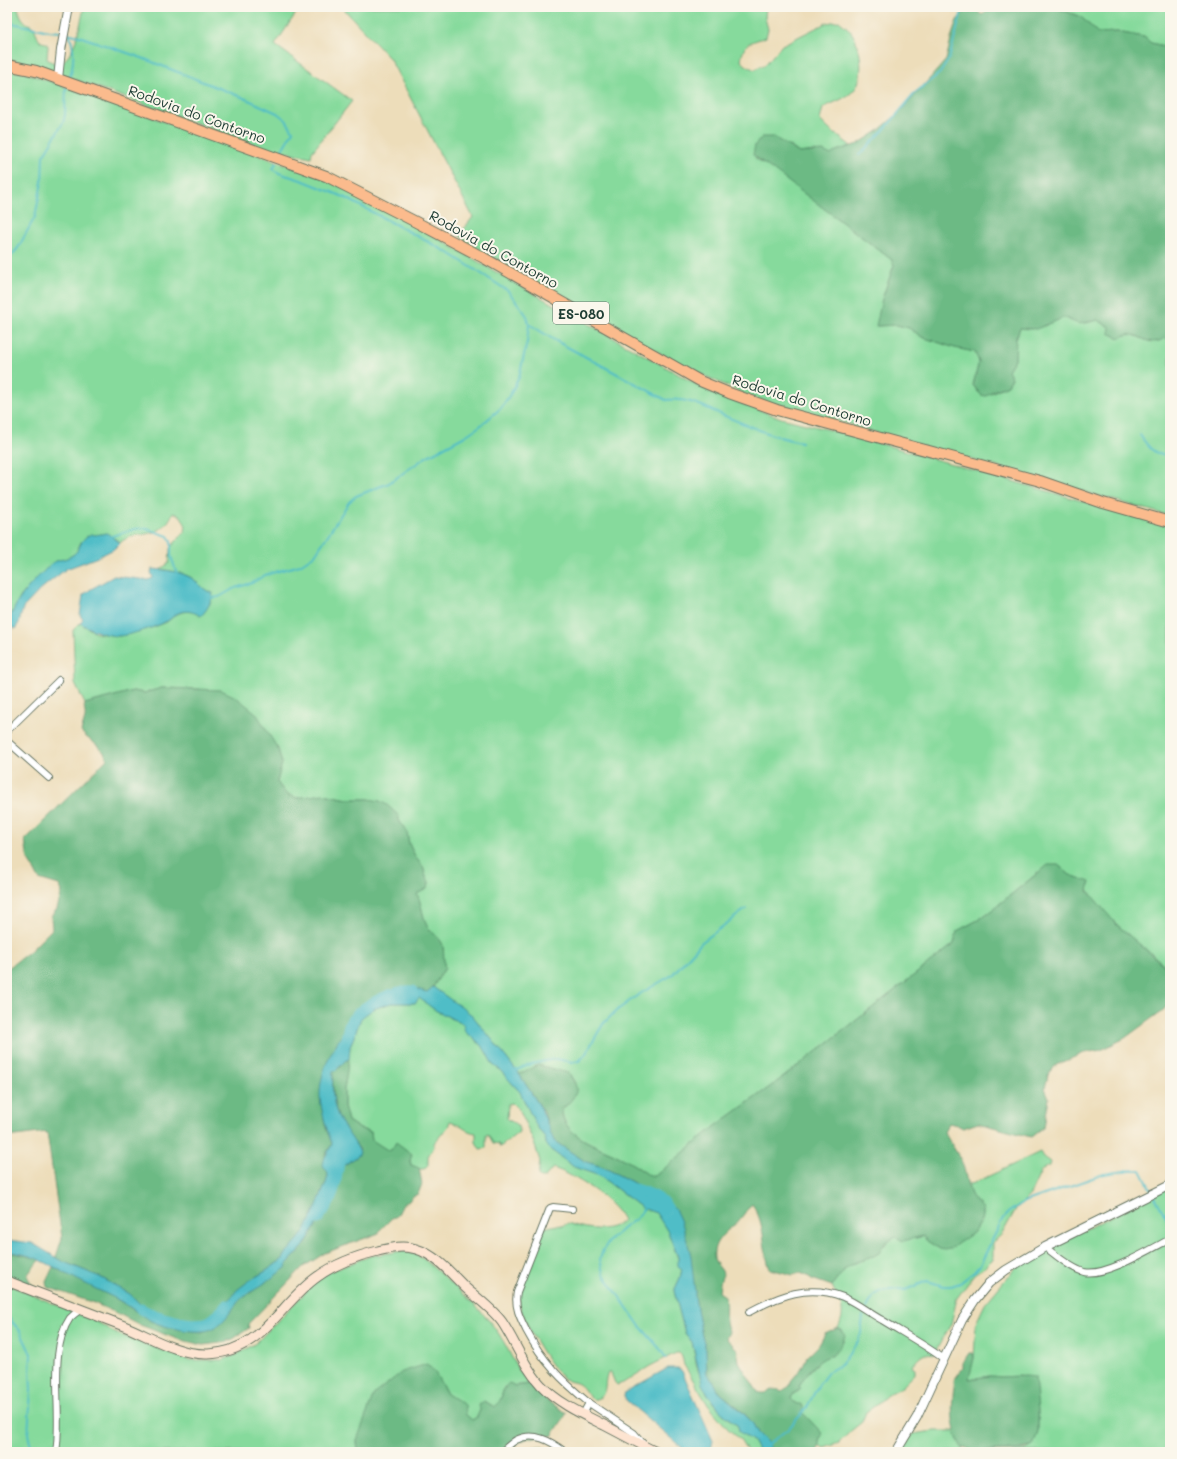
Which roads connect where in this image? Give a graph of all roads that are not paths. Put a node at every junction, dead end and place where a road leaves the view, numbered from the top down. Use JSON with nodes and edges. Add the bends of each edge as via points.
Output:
{"nodes":[{"id":1,"x":68,"y":7,"type":"edge"},
{"id":2,"x":7,"y":65,"type":"edge"},
{"id":3,"x":58,"y":79,"type":"junction"},
{"id":4,"x":1170,"y":522,"type":"edge"},
{"id":5,"x":59,"y":680,"type":"dead end"},
{"id":6,"x":7,"y":731,"type":"edge"},
{"id":7,"x":7,"y":741,"type":"edge"},
{"id":8,"x":49,"y":778,"type":"dead end"},
{"id":9,"x":1170,"y":1185,"type":"edge"},
{"id":10,"x":572,"y":1209,"type":"dead end"},
{"id":11,"x":1170,"y":1239,"type":"edge"},
{"id":12,"x":1045,"y":1248,"type":"junction"},
{"id":13,"x":7,"y":1281,"type":"edge"},
{"id":14,"x":80,"y":1310,"type":"junction"},
{"id":15,"x":749,"y":1312,"type":"dead end"},
{"id":16,"x":944,"y":1359,"type":"junction"},
{"id":17,"x":589,"y":1403,"type":"junction"},
{"id":18,"x":583,"y":1414,"type":"junction"},
{"id":19,"x":644,"y":1450,"type":"edge"},
{"id":20,"x":56,"y":1452,"type":"edge"},
{"id":21,"x":501,"y":1452,"type":"edge"},
{"id":22,"x":565,"y":1452,"type":"edge"},
{"id":23,"x":656,"y":1452,"type":"edge"},
{"id":24,"x":896,"y":1452,"type":"edge"}],
"edges":[{"from":1,"to":3,"type":"street"},
{"from":2,"to":3,"type":"main road","name":"Rodovia do Contorno","number":"ES-080"},
{"from":3,"to":4,"type":"main road","name":"Rodovia do Contorno","number":"ES-080","via":[[326,176],[435,232],[700,381],[729,393],[776,410],[1040,481]]},
{"from":5,"to":6,"type":"street"},
{"from":7,"to":8,"type":"street"},
{"from":9,"to":12,"type":"street"},
{"from":10,"to":17,"type":"street","via":[[550,1208],[515,1300],[522,1321],[540,1354],[560,1378]]},
{"from":11,"to":12,"type":"street","via":[[1128,1262],[1096,1273],[1078,1270]]},
{"from":12,"to":16,"type":"street","via":[[1006,1270],[989,1283],[962,1320]]},
{"from":13,"to":14,"type":"main road"},
{"from":14,"to":18,"type":"main road","via":[[176,1349],[196,1353],[223,1352],[256,1337],[316,1277],[335,1266],[360,1255],[397,1247],[416,1249],[437,1260],[490,1309],[502,1322],[531,1373],[542,1386]]},
{"from":14,"to":20,"type":"street","via":[[71,1317],[59,1346]]},
{"from":15,"to":16,"type":"street","via":[[787,1294],[820,1292],[834,1295],[853,1303]]},
{"from":16,"to":24,"type":"street","via":[[917,1417]]},
{"from":17,"to":18,"type":"street"},
{"from":17,"to":19,"type":"street","via":[[634,1433]]},
{"from":18,"to":19,"type":"main road"},
{"from":19,"to":23,"type":"main road"},
{"from":21,"to":22,"type":"street","via":[[515,1440],[526,1436],[550,1441]]}]}
